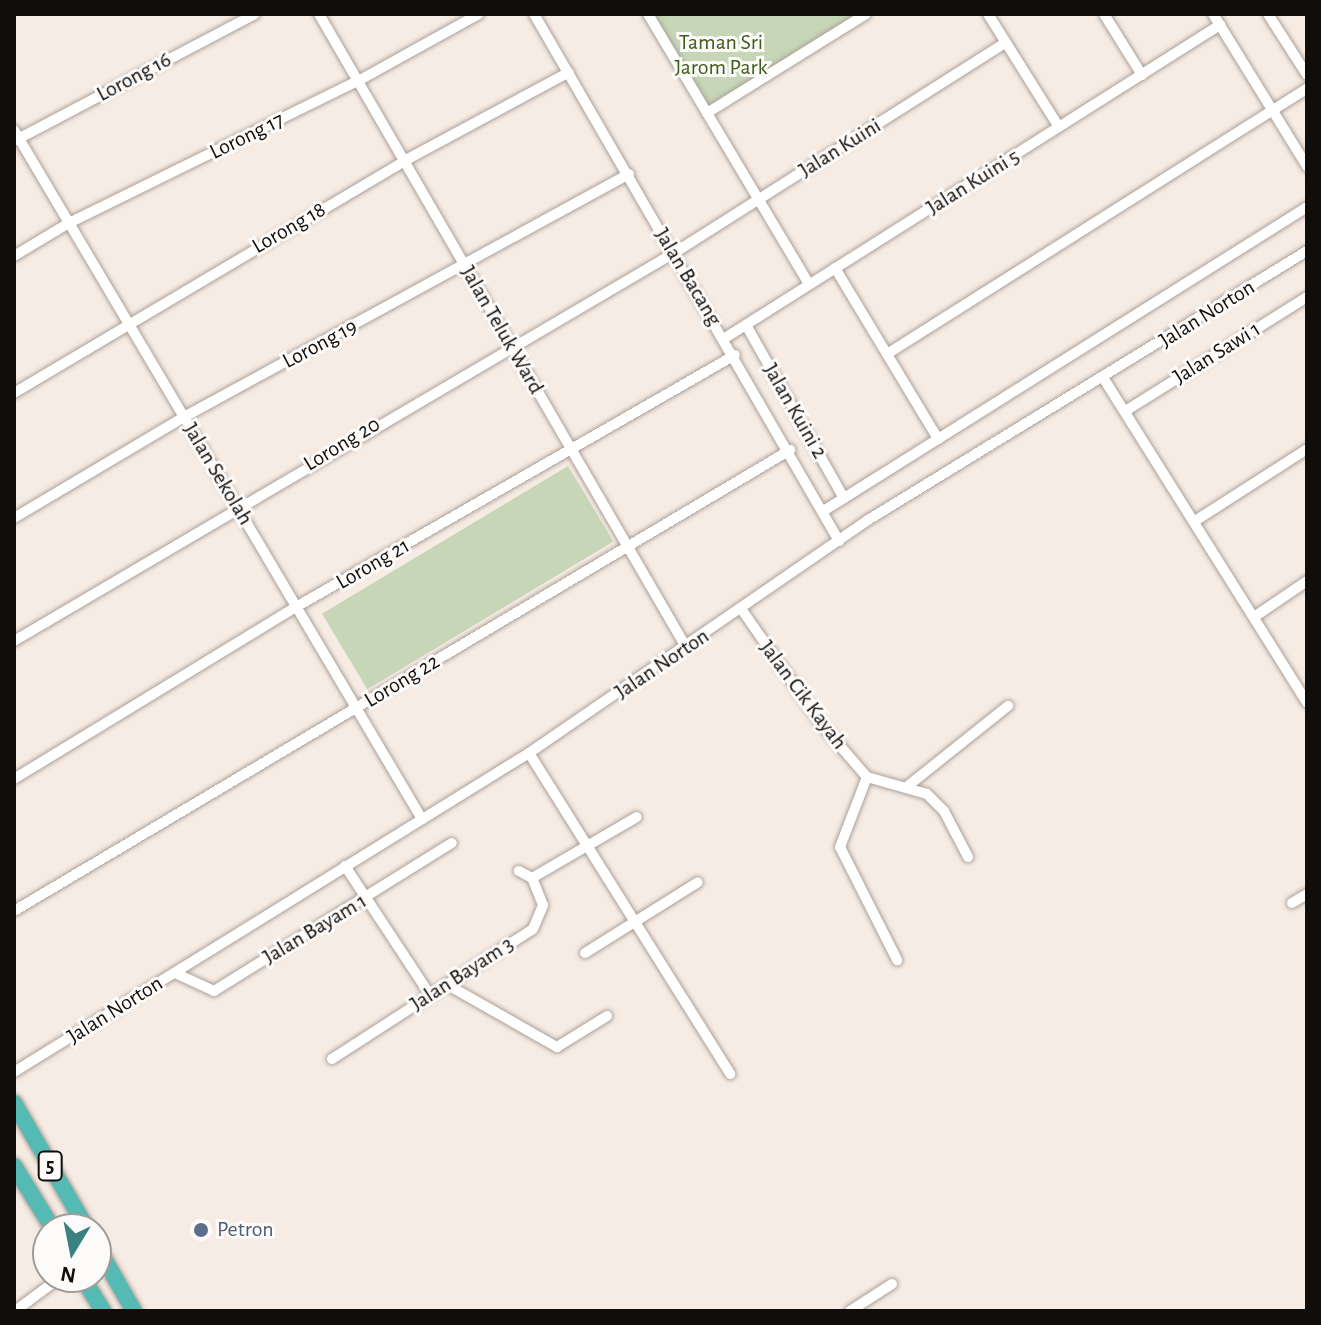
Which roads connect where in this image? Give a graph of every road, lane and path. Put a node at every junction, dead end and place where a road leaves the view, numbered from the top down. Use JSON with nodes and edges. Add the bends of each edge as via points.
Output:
{"nodes":[{"id":1,"x":255,"y":14,"type":"edge"},
{"id":2,"x":319,"y":14,"type":"edge"},
{"id":3,"x":479,"y":14,"type":"edge"},
{"id":4,"x":534,"y":14,"type":"edge"},
{"id":5,"x":648,"y":14,"type":"edge"},
{"id":6,"x":866,"y":14,"type":"edge"},
{"id":7,"x":988,"y":14,"type":"edge"},
{"id":8,"x":1104,"y":14,"type":"edge"},
{"id":9,"x":1213,"y":14,"type":"edge"},
{"id":10,"x":1268,"y":14,"type":"edge"},
{"id":11,"x":1220,"y":25,"type":"junction"},
{"id":12,"x":1006,"y":42,"type":"junction"},
{"id":13,"x":569,"y":72,"type":"junction"},
{"id":14,"x":1142,"y":75,"type":"junction"},
{"id":15,"x":1307,"y":75,"type":"edge"},
{"id":16,"x":358,"y":81,"type":"junction"},
{"id":17,"x":1307,"y":88,"type":"edge"},
{"id":18,"x":1273,"y":112,"type":"junction"},
{"id":19,"x":707,"y":113,"type":"junction"},
{"id":20,"x":1059,"y":127,"type":"junction"},
{"id":21,"x":16,"y":137,"type":"edge"},
{"id":22,"x":404,"y":161,"type":"junction"},
{"id":23,"x":1307,"y":166,"type":"edge"},
{"id":24,"x":629,"y":174,"type":"junction"},
{"id":25,"x":760,"y":199,"type":"junction"},
{"id":26,"x":1307,"y":207,"type":"edge"},
{"id":27,"x":69,"y":223,"type":"junction"},
{"id":28,"x":1307,"y":251,"type":"edge"},
{"id":29,"x":674,"y":253,"type":"junction"},
{"id":30,"x":14,"y":256,"type":"edge"},
{"id":31,"x":465,"y":266,"type":"junction"},
{"id":32,"x":835,"y":268,"type":"junction"},
{"id":33,"x":809,"y":284,"type":"junction"},
{"id":34,"x":1307,"y":297,"type":"edge"},
{"id":35,"x":128,"y":323,"type":"junction"},
{"id":36,"x":746,"y":325,"type":"junction"},
{"id":37,"x":725,"y":338,"type":"junction"},
{"id":38,"x":511,"y":345,"type":"junction"},
{"id":39,"x":887,"y":354,"type":"junction"},
{"id":40,"x":735,"y":355,"type":"junction"},
{"id":41,"x":1104,"y":379,"type":"junction"},
{"id":42,"x":14,"y":393,"type":"edge"},
{"id":43,"x":1127,"y":410,"type":"junction"},
{"id":44,"x":184,"y":417,"type":"junction"},
{"id":45,"x":938,"y":439,"type":"junction"},
{"id":46,"x":1307,"y":449,"type":"edge"},
{"id":47,"x":572,"y":450,"type":"junction"},
{"id":48,"x":790,"y":450,"type":"junction"},
{"id":49,"x":844,"y":498,"type":"junction"},
{"id":50,"x":237,"y":506,"type":"junction"},
{"id":51,"x":825,"y":510,"type":"junction"},
{"id":52,"x":14,"y":518,"type":"edge"},
{"id":53,"x":1195,"y":521,"type":"junction"},
{"id":54,"x":839,"y":541,"type":"junction"},
{"id":55,"x":628,"y":547,"type":"junction"},
{"id":56,"x":1307,"y":581,"type":"edge"},
{"id":57,"x":296,"y":607,"type":"junction"},
{"id":58,"x":742,"y":610,"type":"junction"},
{"id":59,"x":1254,"y":617,"type":"junction"},
{"id":60,"x":14,"y":641,"type":"edge"},
{"id":61,"x":686,"y":647,"type":"junction"},
{"id":62,"x":1307,"y":703,"type":"edge"},
{"id":63,"x":1008,"y":706,"type":"dead end"},
{"id":64,"x":356,"y":708,"type":"junction"},
{"id":65,"x":529,"y":753,"type":"junction"},
{"id":66,"x":867,"y":777,"type":"junction"},
{"id":67,"x":14,"y":779,"type":"edge"},
{"id":68,"x":909,"y":785,"type":"junction"},
{"id":69,"x":637,"y":817,"type":"dead end"},
{"id":70,"x":422,"y":819,"type":"junction"},
{"id":71,"x":452,"y":843,"type":"dead end"},
{"id":72,"x":586,"y":847,"type":"junction"},
{"id":73,"x":968,"y":857,"type":"dead end"},
{"id":74,"x":345,"y":866,"type":"junction"},
{"id":75,"x":519,"y":871,"type":"dead end"},
{"id":76,"x":532,"y":878,"type":"junction"},
{"id":77,"x":698,"y":882,"type":"dead end"},
{"id":78,"x":1307,"y":894,"type":"edge"},
{"id":79,"x":366,"y":898,"type":"junction"},
{"id":80,"x":1292,"y":903,"type":"dead end"},
{"id":81,"x":14,"y":911,"type":"edge"},
{"id":82,"x":632,"y":922,"type":"junction"},
{"id":83,"x":585,"y":953,"type":"dead end"},
{"id":84,"x":897,"y":960,"type":"dead end"},
{"id":85,"x":175,"y":973,"type":"junction"},
{"id":86,"x":446,"y":984,"type":"junction"},
{"id":87,"x":430,"y":995,"type":"junction"},
{"id":88,"x":607,"y":1016,"type":"dead end"},
{"id":89,"x":332,"y":1059,"type":"dead end"},
{"id":90,"x":14,"y":1072,"type":"edge"},
{"id":91,"x":730,"y":1074,"type":"dead end"},
{"id":92,"x":14,"y":1103,"type":"edge"},
{"id":93,"x":14,"y":1166,"type":"edge"},
{"id":94,"x":43,"y":1213,"type":"edge"},
{"id":95,"x":78,"y":1213,"type":"edge"},
{"id":96,"x":112,"y":1273,"type":"edge"},
{"id":97,"x":892,"y":1284,"type":"dead end"},
{"id":98,"x":39,"y":1293,"type":"edge"},
{"id":99,"x":92,"y":1293,"type":"edge"},
{"id":100,"x":15,"y":1311,"type":"edge"},
{"id":101,"x":103,"y":1311,"type":"edge"},
{"id":102,"x":134,"y":1311,"type":"edge"},
{"id":103,"x":850,"y":1311,"type":"edge"}],
"edges":[{"from":1,"to":21,"type":"street","name":"Lorong 16"},
{"from":2,"to":16,"type":"street","name":"Jalan Teluk Ward"},
{"from":3,"to":16,"type":"street","name":"Lorong 17"},
{"from":4,"to":13,"type":"street","name":"Jalan Bacang"},
{"from":5,"to":19,"type":"street"},
{"from":6,"to":19,"type":"street"},
{"from":7,"to":12,"type":"street"},
{"from":8,"to":14,"type":"street"},
{"from":9,"to":11,"type":"street"},
{"from":10,"to":15,"type":"street"},
{"from":11,"to":14,"type":"street","name":"Jalan Kuini 5"},
{"from":11,"to":18,"type":"street"},
{"from":12,"to":20,"type":"street"},
{"from":12,"to":25,"type":"street","name":"Jalan Kuini"},
{"from":13,"to":22,"type":"street","name":"Lorong 18"},
{"from":13,"to":24,"type":"street","name":"Jalan Bacang"},
{"from":14,"to":20,"type":"street","name":"Jalan Kuini 5"},
{"from":16,"to":22,"type":"street","name":"Jalan Teluk Ward"},
{"from":16,"to":27,"type":"street","name":"Lorong 17"},
{"from":17,"to":18,"type":"street"},
{"from":18,"to":23,"type":"street"},
{"from":18,"to":39,"type":"street"},
{"from":19,"to":25,"type":"street"},
{"from":20,"to":32,"type":"street","name":"Jalan Kuini 5"},
{"from":21,"to":27,"type":"street","name":"Jalan Sekolah"},
{"from":22,"to":31,"type":"street","name":"Jalan Teluk Ward"},
{"from":22,"to":35,"type":"street","name":"Lorong 18"},
{"from":24,"to":29,"type":"street","name":"Jalan Bacang"},
{"from":24,"to":31,"type":"street","name":"Lorong 19"},
{"from":25,"to":29,"type":"street","name":"Jalan Kuini"},
{"from":25,"to":33,"type":"street"},
{"from":26,"to":45,"type":"street"},
{"from":27,"to":30,"type":"street","name":"Lorong 17"},
{"from":27,"to":35,"type":"street","name":"Jalan Sekolah"},
{"from":28,"to":41,"type":"street","name":"Jalan Norton"},
{"from":29,"to":37,"type":"street","name":"Jalan Bacang"},
{"from":29,"to":38,"type":"street","name":"Lorong 20"},
{"from":31,"to":38,"type":"street","name":"Jalan Teluk Ward"},
{"from":31,"to":44,"type":"street","name":"Lorong 19"},
{"from":32,"to":33,"type":"street","name":"Jalan Kuini 5"},
{"from":32,"to":39,"type":"street"},
{"from":33,"to":36,"type":"street","name":"Jalan Kuini 5"},
{"from":34,"to":43,"type":"street","name":"Jalan Sawi 1"},
{"from":35,"to":42,"type":"street","name":"Lorong 18"},
{"from":35,"to":44,"type":"street","name":"Jalan Sekolah"},
{"from":36,"to":37,"type":"street","name":"Jalan Kuini 5"},
{"from":36,"to":49,"type":"street","name":"Jalan Kuini 2"},
{"from":37,"to":40,"type":"street","name":"Jalan Bacang"},
{"from":38,"to":47,"type":"street","name":"Jalan Teluk Ward"},
{"from":38,"to":50,"type":"street","name":"Lorong 20"},
{"from":39,"to":45,"type":"street"},
{"from":40,"to":47,"type":"street","name":"Lorong 21"},
{"from":40,"to":48,"type":"street","name":"Jalan Bacang"},
{"from":41,"to":43,"type":"street"},
{"from":41,"to":54,"type":"street","name":"Jalan Norton"},
{"from":43,"to":53,"type":"street"},
{"from":44,"to":50,"type":"street","name":"Jalan Sekolah"},
{"from":44,"to":52,"type":"street","name":"Lorong 19"},
{"from":45,"to":49,"type":"street"},
{"from":46,"to":53,"type":"street"},
{"from":47,"to":55,"type":"street","name":"Jalan Teluk Ward"},
{"from":47,"to":57,"type":"street","name":"Lorong 21"},
{"from":48,"to":51,"type":"street","name":"Jalan Bacang"},
{"from":48,"to":55,"type":"street","name":"Lorong 22"},
{"from":49,"to":51,"type":"street"},
{"from":50,"to":57,"type":"street","name":"Jalan Sekolah"},
{"from":50,"to":60,"type":"street","name":"Lorong 20"},
{"from":51,"to":54,"type":"street","name":"Jalan Bacang"},
{"from":53,"to":59,"type":"street"},
{"from":54,"to":58,"type":"street","name":"Jalan Norton"},
{"from":55,"to":61,"type":"street","name":"Jalan Teluk Ward"},
{"from":55,"to":64,"type":"street","name":"Lorong 22"},
{"from":56,"to":59,"type":"street"},
{"from":57,"to":64,"type":"street","name":"Jalan Sekolah"},
{"from":57,"to":67,"type":"street","name":"Lorong 21"},
{"from":58,"to":61,"type":"street","name":"Jalan Norton"},
{"from":58,"to":66,"type":"street","name":"Jalan Cik Kayah","via":[[822,725]]},
{"from":59,"to":62,"type":"street"},
{"from":61,"to":65,"type":"street","name":"Jalan Norton"},
{"from":63,"to":68,"type":"street"},
{"from":64,"to":70,"type":"street","name":"Jalan Sekolah"},
{"from":64,"to":81,"type":"street","name":"Lorong 22"},
{"from":65,"to":70,"type":"street","name":"Jalan Norton"},
{"from":65,"to":72,"type":"street"},
{"from":66,"to":68,"type":"street"},
{"from":66,"to":84,"type":"street","via":[[840,847]]},
{"from":68,"to":73,"type":"street","via":[[944,811]]},
{"from":69,"to":72,"type":"street"},
{"from":70,"to":74,"type":"street","name":"Jalan Norton"},
{"from":71,"to":79,"type":"street","name":"Jalan Bayam 1"},
{"from":72,"to":76,"type":"street"},
{"from":72,"to":82,"type":"street"},
{"from":74,"to":79,"type":"street"},
{"from":74,"to":85,"type":"street","name":"Jalan Norton"},
{"from":75,"to":76,"type":"street"},
{"from":76,"to":86,"type":"street","name":"Jalan Bayam 3","via":[[543,905],[533,929]]},
{"from":77,"to":82,"type":"street"},
{"from":78,"to":80,"type":"street"},
{"from":79,"to":85,"type":"street","name":"Jalan Bayam 1","via":[[214,991]]},
{"from":79,"to":87,"type":"street"},
{"from":82,"to":83,"type":"street"},
{"from":82,"to":91,"type":"street"},
{"from":85,"to":90,"type":"street","name":"Jalan Norton"},
{"from":86,"to":87,"type":"street","name":"Jalan Bayam 3"},
{"from":86,"to":88,"type":"street","via":[[557,1047]]},
{"from":87,"to":89,"type":"street","name":"Jalan Bayam 3"},
{"from":92,"to":95,"type":"highway","number":"5"},
{"from":93,"to":94,"type":"highway","number":"5"},
{"from":96,"to":102,"type":"highway"},
{"from":97,"to":103,"type":"street"},
{"from":98,"to":100,"type":"street"},
{"from":99,"to":101,"type":"highway"}]}
